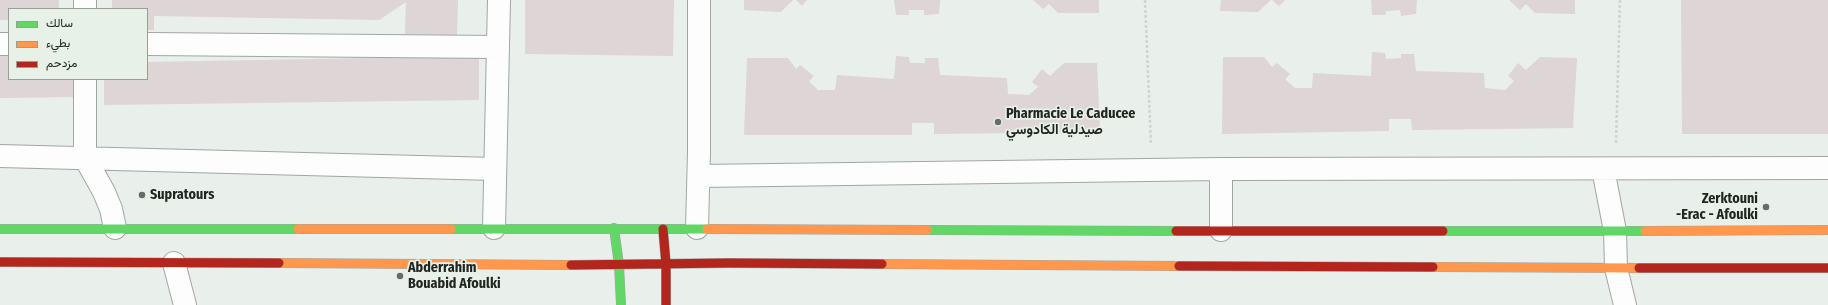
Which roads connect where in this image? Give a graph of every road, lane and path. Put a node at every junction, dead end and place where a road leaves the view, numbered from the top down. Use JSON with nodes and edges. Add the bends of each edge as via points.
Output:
{"nodes":[{"id":1,"x":499,"y":0,"type":"edge"},
{"id":2,"x":699,"y":0,"type":"edge"},
{"id":3,"x":1145,"y":0,"type":"edge"},
{"id":4,"x":1620,"y":0,"type":"edge"},
{"id":5,"x":148,"y":44,"type":"edge"},
{"id":6,"x":498,"y":46,"type":"junction"},
{"id":7,"x":85,"y":80,"type":"edge"},
{"id":8,"x":0,"y":156,"type":"edge"},
{"id":9,"x":85,"y":158,"type":"junction"},
{"id":10,"x":1828,"y":168,"type":"edge"},
{"id":11,"x":495,"y":169,"type":"junction"},
{"id":12,"x":1221,"y":169,"type":"junction"},
{"id":13,"x":1609,"y":169,"type":"junction"},
{"id":14,"x":1152,"y":170,"type":"junction"},
{"id":15,"x":699,"y":176,"type":"junction"},
{"id":16,"x":115,"y":228,"type":"junction"},
{"id":17,"x":494,"y":228,"type":"junction"},
{"id":18,"x":614,"y":228,"type":"junction"},
{"id":19,"x":697,"y":228,"type":"junction"},
{"id":20,"x":0,"y":229,"type":"edge"},
{"id":21,"x":663,"y":229,"type":"junction"},
{"id":22,"x":1221,"y":230,"type":"junction"},
{"id":23,"x":1828,"y":230,"type":"edge"},
{"id":24,"x":1615,"y":231,"type":"junction"},
{"id":25,"x":0,"y":262,"type":"edge"},
{"id":26,"x":174,"y":263,"type":"junction"},
{"id":27,"x":666,"y":264,"type":"junction"},
{"id":28,"x":619,"y":265,"type":"junction"},
{"id":29,"x":1616,"y":268,"type":"junction"},
{"id":30,"x":1828,"y":268,"type":"edge"},
{"id":31,"x":185,"y":305,"type":"edge"},
{"id":32,"x":621,"y":305,"type":"edge"},
{"id":33,"x":666,"y":305,"type":"edge"},
{"id":34,"x":1625,"y":305,"type":"edge"}],
"edges":[{"from":1,"to":6,"type":"street"},
{"from":2,"to":15,"type":"street"},
{"from":3,"to":14,"type":"path"},
{"from":4,"to":13,"type":"path"},
{"from":5,"to":6,"type":"street"},
{"from":6,"to":11,"type":"street"},
{"from":7,"to":9,"type":"street"},
{"from":8,"to":9,"type":"street"},
{"from":9,"to":11,"type":"street"},
{"from":9,"to":16,"type":"street","via":[[104,192]]},
{"from":10,"to":13,"type":"street"},
{"from":11,"to":17,"type":"street"},
{"from":12,"to":13,"type":"street"},
{"from":12,"to":14,"type":"street"},
{"from":12,"to":22,"type":"street"},
{"from":13,"to":24,"type":"street"},
{"from":14,"to":15,"type":"street"},
{"from":15,"to":19,"type":"street"},
{"from":16,"to":17,"type":"main road"},
{"from":16,"to":20,"type":"main road"},
{"from":17,"to":18,"type":"main road"},
{"from":18,"to":21,"type":"main road"},
{"from":18,"to":28,"type":"main road"},
{"from":19,"to":21,"type":"main road"},
{"from":19,"to":22,"type":"main road"},
{"from":21,"to":27,"type":"main road"},
{"from":22,"to":24,"type":"main road"},
{"from":23,"to":24,"type":"main road"},
{"from":24,"to":29,"type":"street"},
{"from":25,"to":26,"type":"main road"},
{"from":26,"to":28,"type":"main road"},
{"from":26,"to":31,"type":"street"},
{"from":27,"to":28,"type":"main road"},
{"from":27,"to":29,"type":"main road","via":[[729,262]]},
{"from":27,"to":33,"type":"main road"},
{"from":28,"to":32,"type":"main road"},
{"from":29,"to":30,"type":"main road"},
{"from":29,"to":34,"type":"street"}]}
